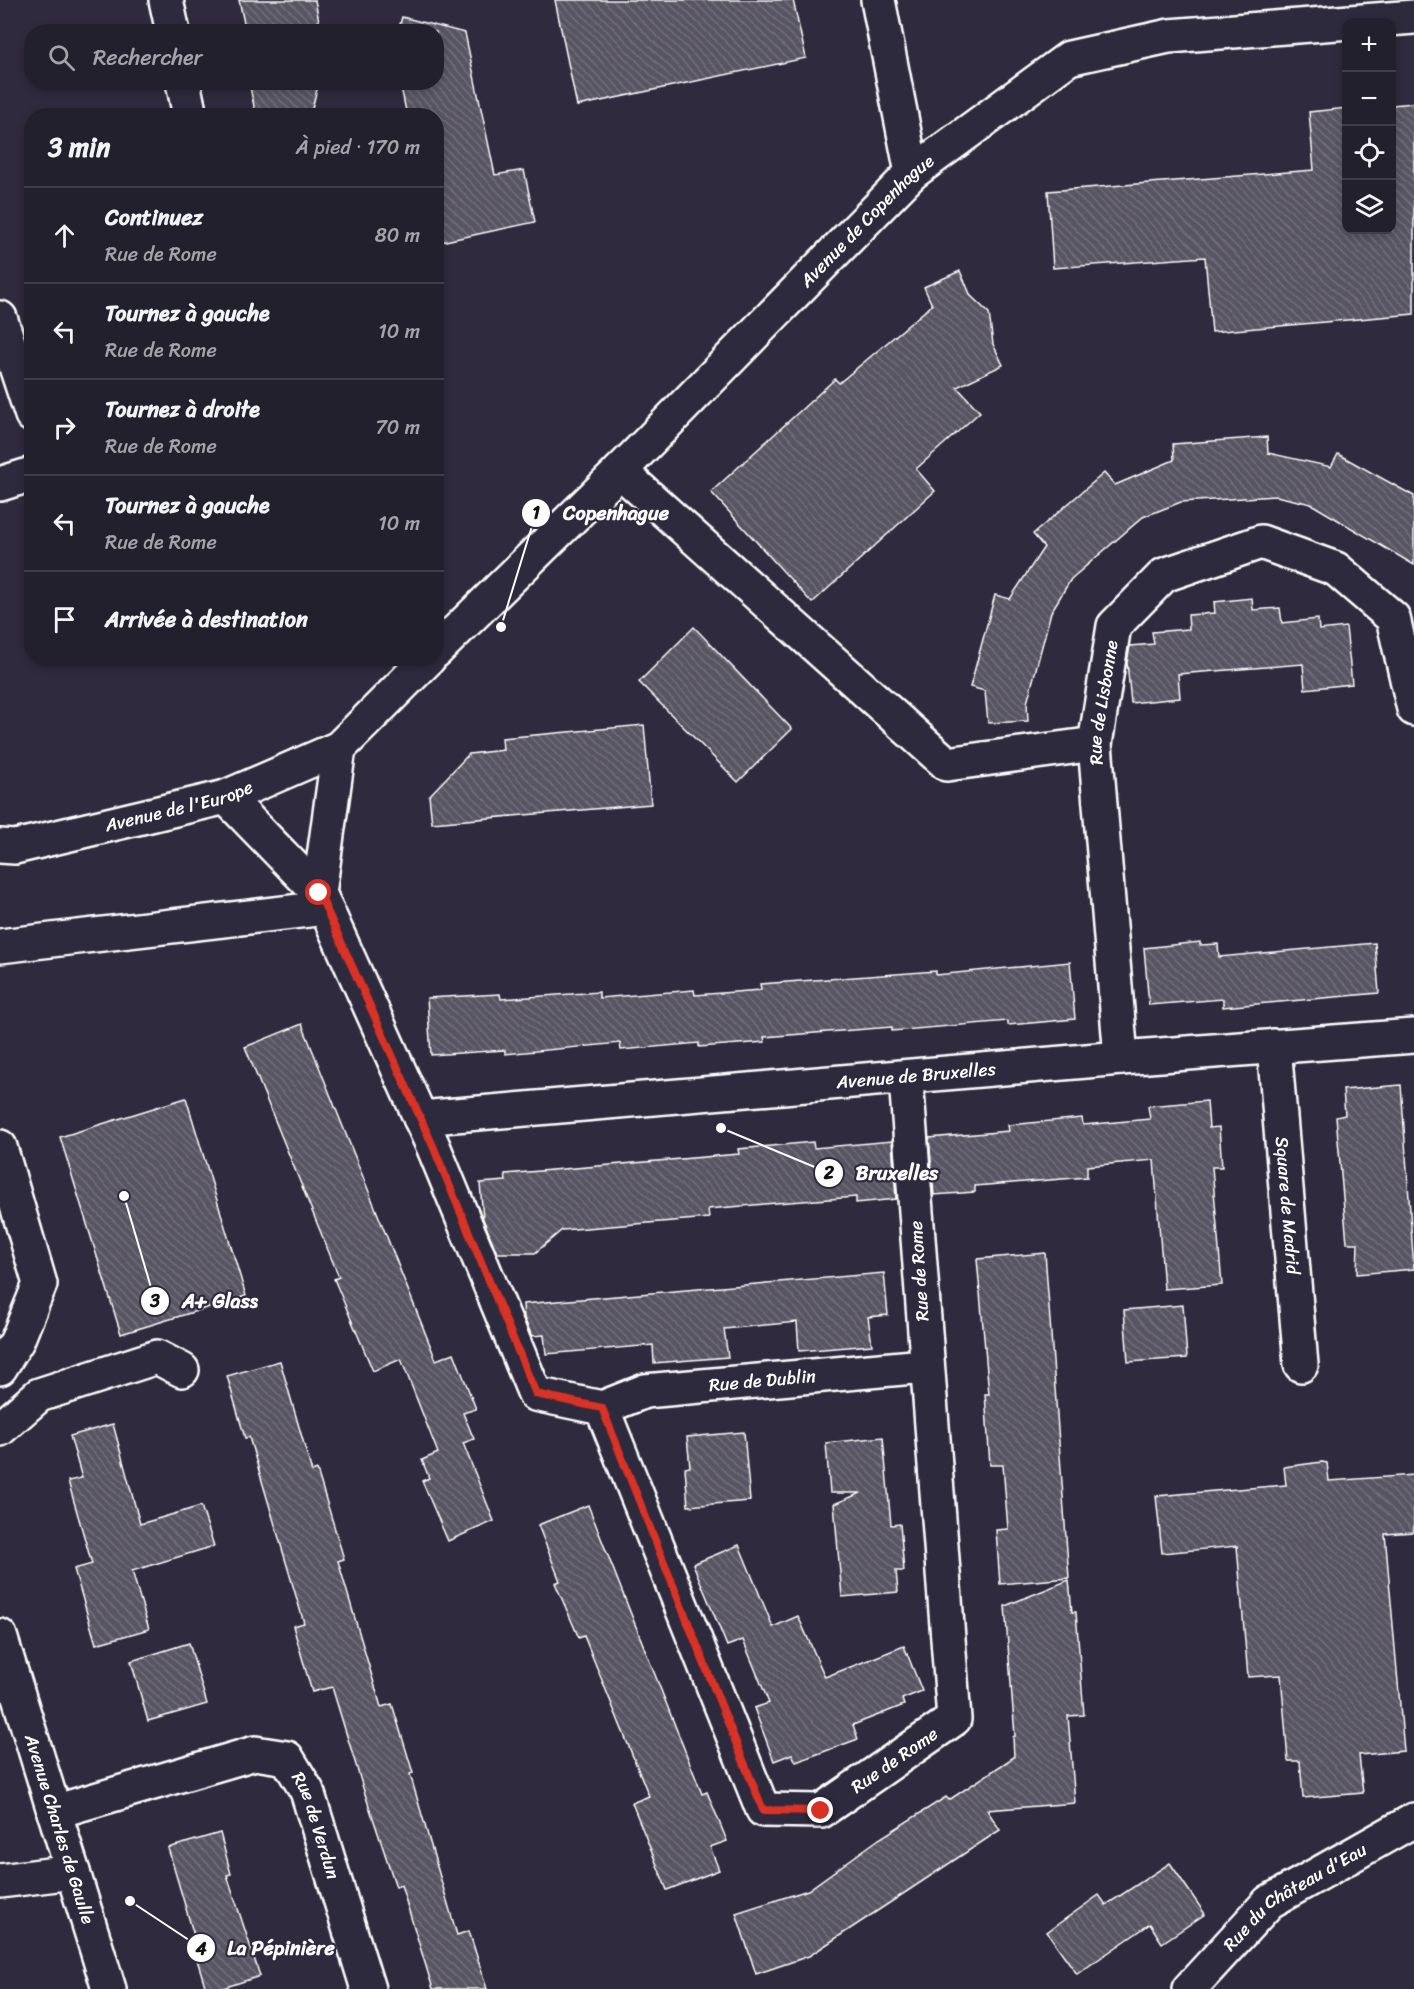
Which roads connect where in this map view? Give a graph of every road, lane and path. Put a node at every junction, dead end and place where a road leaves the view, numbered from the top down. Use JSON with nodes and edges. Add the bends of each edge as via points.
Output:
{"nodes":[{"id":1,"x":166,"y":0,"type":"edge"},
{"id":2,"x":878,"y":0,"type":"edge"},
{"id":3,"x":1414,"y":17,"type":"edge"},
{"id":4,"x":171,"y":24,"type":"edge"},
{"id":5,"x":185,"y":90,"type":"edge"},
{"id":6,"x":188,"y":108,"type":"edge"},
{"id":7,"x":912,"y":173,"type":"junction"},
{"id":8,"x":0,"y":318,"type":"edge"},
{"id":9,"x":24,"y":391,"type":"edge"},
{"id":10,"x":620,"y":471,"type":"junction"},
{"id":11,"x":24,"y":476,"type":"edge"},
{"id":12,"x":0,"y":484,"type":"edge"},
{"id":13,"x":444,"y":643,"type":"edge"},
{"id":14,"x":421,"y":666,"type":"edge"},
{"id":15,"x":1414,"y":709,"type":"edge"},
{"id":16,"x":1095,"y":744,"type":"junction"},
{"id":17,"x":339,"y":747,"type":"junction"},
{"id":18,"x":226,"y":798,"type":"junction"},
{"id":19,"x":5,"y":850,"type":"edge"},
{"id":20,"x":322,"y":901,"type":"junction"},
{"id":21,"x":0,"y":945,"type":"edge"},
{"id":22,"x":1414,"y":1036,"type":"edge"},
{"id":23,"x":1274,"y":1046,"type":"junction"},
{"id":24,"x":1121,"y":1058,"type":"junction"},
{"id":25,"x":906,"y":1078,"type":"junction"},
{"id":26,"x":420,"y":1118,"type":"junction"},
{"id":27,"x":0,"y":1147,"type":"edge"},
{"id":28,"x":1301,"y":1365,"type":"dead end"},
{"id":29,"x":925,"y":1366,"type":"junction"},
{"id":30,"x":0,"y":1368,"type":"edge"},
{"id":31,"x":182,"y":1370,"type":"dead end"},
{"id":32,"x":602,"y":1408,"type":"junction"},
{"id":33,"x":0,"y":1429,"type":"edge"},
{"id":34,"x":0,"y":1636,"type":"edge"},
{"id":35,"x":54,"y":1812,"type":"junction"},
{"id":36,"x":1414,"y":1820,"type":"edge"},
{"id":37,"x":72,"y":1872,"type":"junction"},
{"id":38,"x":0,"y":1881,"type":"edge"},
{"id":39,"x":109,"y":1989,"type":"edge"},
{"id":40,"x":368,"y":1989,"type":"edge"},
{"id":41,"x":1190,"y":1989,"type":"edge"}],
"edges":[{"from":1,"to":4,"type":"street"},
{"from":2,"to":7,"type":"street"},
{"from":3,"to":7,"type":"street","name":"Avenue de Copenhague","via":[[1169,36],[1069,58]]},
{"from":5,"to":6,"type":"street"},
{"from":7,"to":10,"type":"street","name":"Avenue de Copenhague"},
{"from":8,"to":9,"type":"street"},
{"from":10,"to":13,"type":"street","name":"Avenue de Copenhague"},
{"from":10,"to":16,"type":"street","via":[[947,764]]},
{"from":11,"to":12,"type":"street"},
{"from":14,"to":17,"type":"street"},
{"from":15,"to":16,"type":"street","name":"Rue de Lisbonne","via":[[1393,618],[1336,569],[1261,542],[1164,575],[1114,626]]},
{"from":16,"to":24,"type":"street","name":"Rue de Lisbonne"},
{"from":17,"to":18,"type":"street","name":"Avenue de l'Europe"},
{"from":17,"to":20,"type":"street"},
{"from":18,"to":19,"type":"street","name":"Avenue de l'Europe"},
{"from":18,"to":20,"type":"street"},
{"from":20,"to":21,"type":"street"},
{"from":20,"to":26,"type":"street"},
{"from":22,"to":23,"type":"street","name":"Avenue de Bruxelles"},
{"from":23,"to":24,"type":"street","name":"Avenue de Bruxelles"},
{"from":23,"to":28,"type":"street","name":"Square de Madrid"},
{"from":24,"to":25,"type":"street","name":"Avenue de Bruxelles"},
{"from":25,"to":26,"type":"street","name":"Avenue de Bruxelles"},
{"from":25,"to":29,"type":"street","name":"Rue de Rome"},
{"from":26,"to":32,"type":"street","via":[[536,1394]]},
{"from":27,"to":30,"type":"street","via":[[40,1284],[17,1341]]},
{"from":29,"to":32,"type":"street","name":"Rue de Dublin","via":[[645,1391]]},
{"from":29,"to":32,"type":"street","name":"Rue de Rome","via":[[954,1719],[821,1811],[763,1810]]},
{"from":31,"to":33,"type":"street","via":[[157,1358],[39,1395]]},
{"from":34,"to":35,"type":"street","name":"Avenue Charles de Gaulle"},
{"from":35,"to":37,"type":"street","name":"Avenue Charles de Gaulle"},
{"from":35,"to":40,"type":"street","name":"Rue de Verdun","via":[[255,1753],[287,1758],[307,1791]]},
{"from":36,"to":41,"type":"street","name":"Rue du Château d'Eau","via":[[1269,1902]]},
{"from":37,"to":38,"type":"street"},
{"from":37,"to":39,"type":"street","name":"Avenue Charles de Gaulle"}]}
